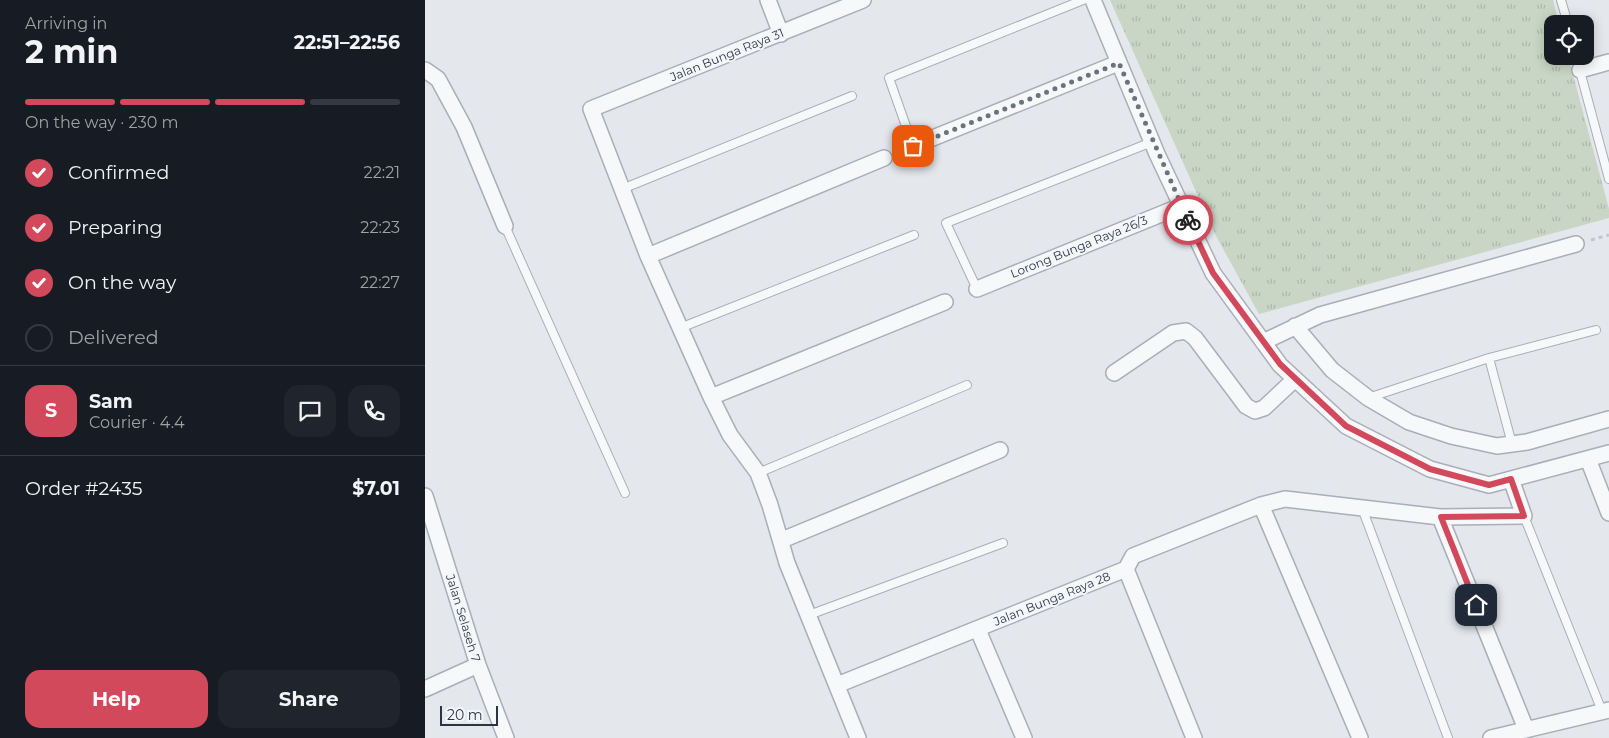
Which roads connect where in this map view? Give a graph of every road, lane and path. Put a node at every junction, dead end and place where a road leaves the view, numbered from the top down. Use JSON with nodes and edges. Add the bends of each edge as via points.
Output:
{"nodes":[{"id":1,"x":768,"y":0,"type":"edge"},
{"id":2,"x":863,"y":0,"type":"edge"},
{"id":3,"x":1083,"y":0,"type":"edge"},
{"id":4,"x":1093,"y":0,"type":"edge"},
{"id":5,"x":1561,"y":0,"type":"edge"},
{"id":6,"x":1565,"y":15,"type":"edge"},
{"id":7,"x":781,"y":34,"type":"junction"},
{"id":8,"x":1594,"y":62,"type":"edge"},
{"id":9,"x":1609,"y":62,"type":"edge"},
{"id":10,"x":1119,"y":63,"type":"junction"},
{"id":11,"x":1579,"y":65,"type":"edge"},
{"id":12,"x":425,"y":70,"type":"edge"},
{"id":13,"x":851,"y":96,"type":"dead end"},
{"id":14,"x":1152,"y":142,"type":"junction"},
{"id":15,"x":913,"y":146,"type":"joint"},
{"id":16,"x":1605,"y":149,"type":"edge"},
{"id":17,"x":884,"y":158,"type":"dead end"},
{"id":18,"x":1609,"y":179,"type":"edge"},
{"id":19,"x":622,"y":189,"type":"junction"},
{"id":20,"x":1181,"y":206,"type":"junction"},
{"id":21,"x":505,"y":226,"type":"joint"},
{"id":22,"x":914,"y":235,"type":"dead end"},
{"id":23,"x":1575,"y":244,"type":"dead end"},
{"id":24,"x":648,"y":256,"type":"junction"},
{"id":25,"x":977,"y":289,"type":"joint"},
{"id":26,"x":945,"y":302,"type":"dead end"},
{"id":27,"x":1295,"y":326,"type":"junction"},
{"id":28,"x":680,"y":328,"type":"junction"},
{"id":29,"x":1596,"y":330,"type":"dead end"},
{"id":30,"x":1263,"y":342,"type":"junction"},
{"id":31,"x":1489,"y":358,"type":"junction"},
{"id":32,"x":1114,"y":373,"type":"dead end"},
{"id":33,"x":1295,"y":379,"type":"junction"},
{"id":34,"x":967,"y":385,"type":"dead end"},
{"id":35,"x":711,"y":398,"type":"junction"},
{"id":36,"x":1369,"y":398,"type":"junction"},
{"id":37,"x":1609,"y":419,"type":"edge"},
{"id":38,"x":1512,"y":444,"type":"junction"},
{"id":39,"x":1000,"y":450,"type":"dead end"},
{"id":40,"x":1609,"y":453,"type":"edge"},
{"id":41,"x":1588,"y":459,"type":"junction"},
{"id":42,"x":757,"y":473,"type":"junction"},
{"id":43,"x":1511,"y":479,"type":"junction"},
{"id":44,"x":625,"y":494,"type":"dead end"},
{"id":45,"x":425,"y":496,"type":"edge"},
{"id":46,"x":1261,"y":504,"type":"junction"},
{"id":47,"x":1361,"y":508,"type":"junction"},
{"id":48,"x":1609,"y":513,"type":"edge"},
{"id":49,"x":1524,"y":516,"type":"junction"},
{"id":50,"x":1441,"y":517,"type":"junction"},
{"id":51,"x":782,"y":540,"type":"junction"},
{"id":52,"x":1003,"y":542,"type":"dead end"},
{"id":53,"x":1126,"y":569,"type":"junction"},
{"id":54,"x":809,"y":615,"type":"junction"},
{"id":55,"x":978,"y":630,"type":"junction"},
{"id":56,"x":478,"y":665,"type":"junction"},
{"id":57,"x":837,"y":685,"type":"junction"},
{"id":58,"x":425,"y":689,"type":"edge"},
{"id":59,"x":1605,"y":711,"type":"edge"},
{"id":60,"x":1527,"y":729,"type":"junction"},
{"id":61,"x":506,"y":738,"type":"edge"},
{"id":62,"x":858,"y":738,"type":"edge"},
{"id":63,"x":1024,"y":738,"type":"edge"},
{"id":64,"x":1194,"y":738,"type":"edge"},
{"id":65,"x":1360,"y":738,"type":"edge"},
{"id":66,"x":1448,"y":738,"type":"edge"},
{"id":67,"x":1491,"y":738,"type":"edge"}],
"edges":[{"from":1,"to":7,"type":"street"},
{"from":2,"to":7,"type":"street","name":"Jalan Bunga Raya 31"},
{"from":3,"to":15,"type":"lane","via":[[889,78]]},
{"from":4,"to":10,"type":"street"},
{"from":5,"to":6,"type":"lane"},
{"from":7,"to":19,"type":"street","name":"Jalan Bunga Raya 31","via":[[591,109]]},
{"from":8,"to":9,"type":"street"},
{"from":10,"to":14,"type":"street"},
{"from":10,"to":15,"type":"street"},
{"from":11,"to":16,"type":"lane"},
{"from":12,"to":21,"type":"street","via":[[438,79],[463,127]]},
{"from":13,"to":19,"type":"lane"},
{"from":14,"to":20,"type":"street"},
{"from":14,"to":25,"type":"lane","via":[[946,223]]},
{"from":16,"to":18,"type":"lane"},
{"from":17,"to":24,"type":"street"},
{"from":19,"to":24,"type":"street"},
{"from":20,"to":25,"type":"street","name":"Lorong Bunga Raya 26/3"},
{"from":20,"to":30,"type":"street","via":[[1213,273]]},
{"from":21,"to":44,"type":"lane"},
{"from":22,"to":28,"type":"lane"},
{"from":23,"to":27,"type":"street","via":[[1320,315]]},
{"from":24,"to":28,"type":"street"},
{"from":26,"to":35,"type":"street"},
{"from":27,"to":30,"type":"street"},
{"from":27,"to":36,"type":"street","via":[[1333,370]]},
{"from":28,"to":35,"type":"street"},
{"from":29,"to":31,"type":"lane"},
{"from":30,"to":33,"type":"street"},
{"from":31,"to":36,"type":"lane"},
{"from":31,"to":38,"type":"lane"},
{"from":32,"to":33,"type":"street","via":[[1173,333],[1186,331],[1195,338],[1246,406],[1255,411],[1264,408]]},
{"from":33,"to":43,"type":"street","via":[[1346,426],[1430,469],[1489,485]]},
{"from":34,"to":42,"type":"lane"},
{"from":35,"to":42,"type":"street"},
{"from":36,"to":38,"type":"street","via":[[1409,422],[1451,436],[1497,446]]},
{"from":37,"to":38,"type":"street"},
{"from":39,"to":51,"type":"street"},
{"from":40,"to":41,"type":"street"},
{"from":41,"to":43,"type":"street"},
{"from":41,"to":48,"type":"street"},
{"from":42,"to":51,"type":"street"},
{"from":43,"to":49,"type":"street"},
{"from":45,"to":56,"type":"street","name":"Jalan Selaseh 7"},
{"from":46,"to":47,"type":"street","via":[[1285,499]]},
{"from":46,"to":53,"type":"street","via":[[1133,556]]},
{"from":46,"to":65,"type":"street"},
{"from":47,"to":50,"type":"street"},
{"from":47,"to":66,"type":"lane"},
{"from":49,"to":50,"type":"street"},
{"from":49,"to":59,"type":"lane"},
{"from":50,"to":60,"type":"street"},
{"from":51,"to":54,"type":"street","via":[[787,564]]},
{"from":52,"to":54,"type":"lane"},
{"from":53,"to":55,"type":"street","name":"Jalan Bunga Raya 28"},
{"from":53,"to":64,"type":"street","name":"Jalan Bunga Raya 28"},
{"from":54,"to":57,"type":"street"},
{"from":55,"to":57,"type":"street","name":"Jalan Bunga Raya 28"},
{"from":55,"to":63,"type":"street"},
{"from":56,"to":58,"type":"street"},
{"from":56,"to":61,"type":"street","name":"Jalan Selaseh 7"},
{"from":57,"to":62,"type":"street"},
{"from":59,"to":60,"type":"street"},
{"from":60,"to":67,"type":"street"}]}
